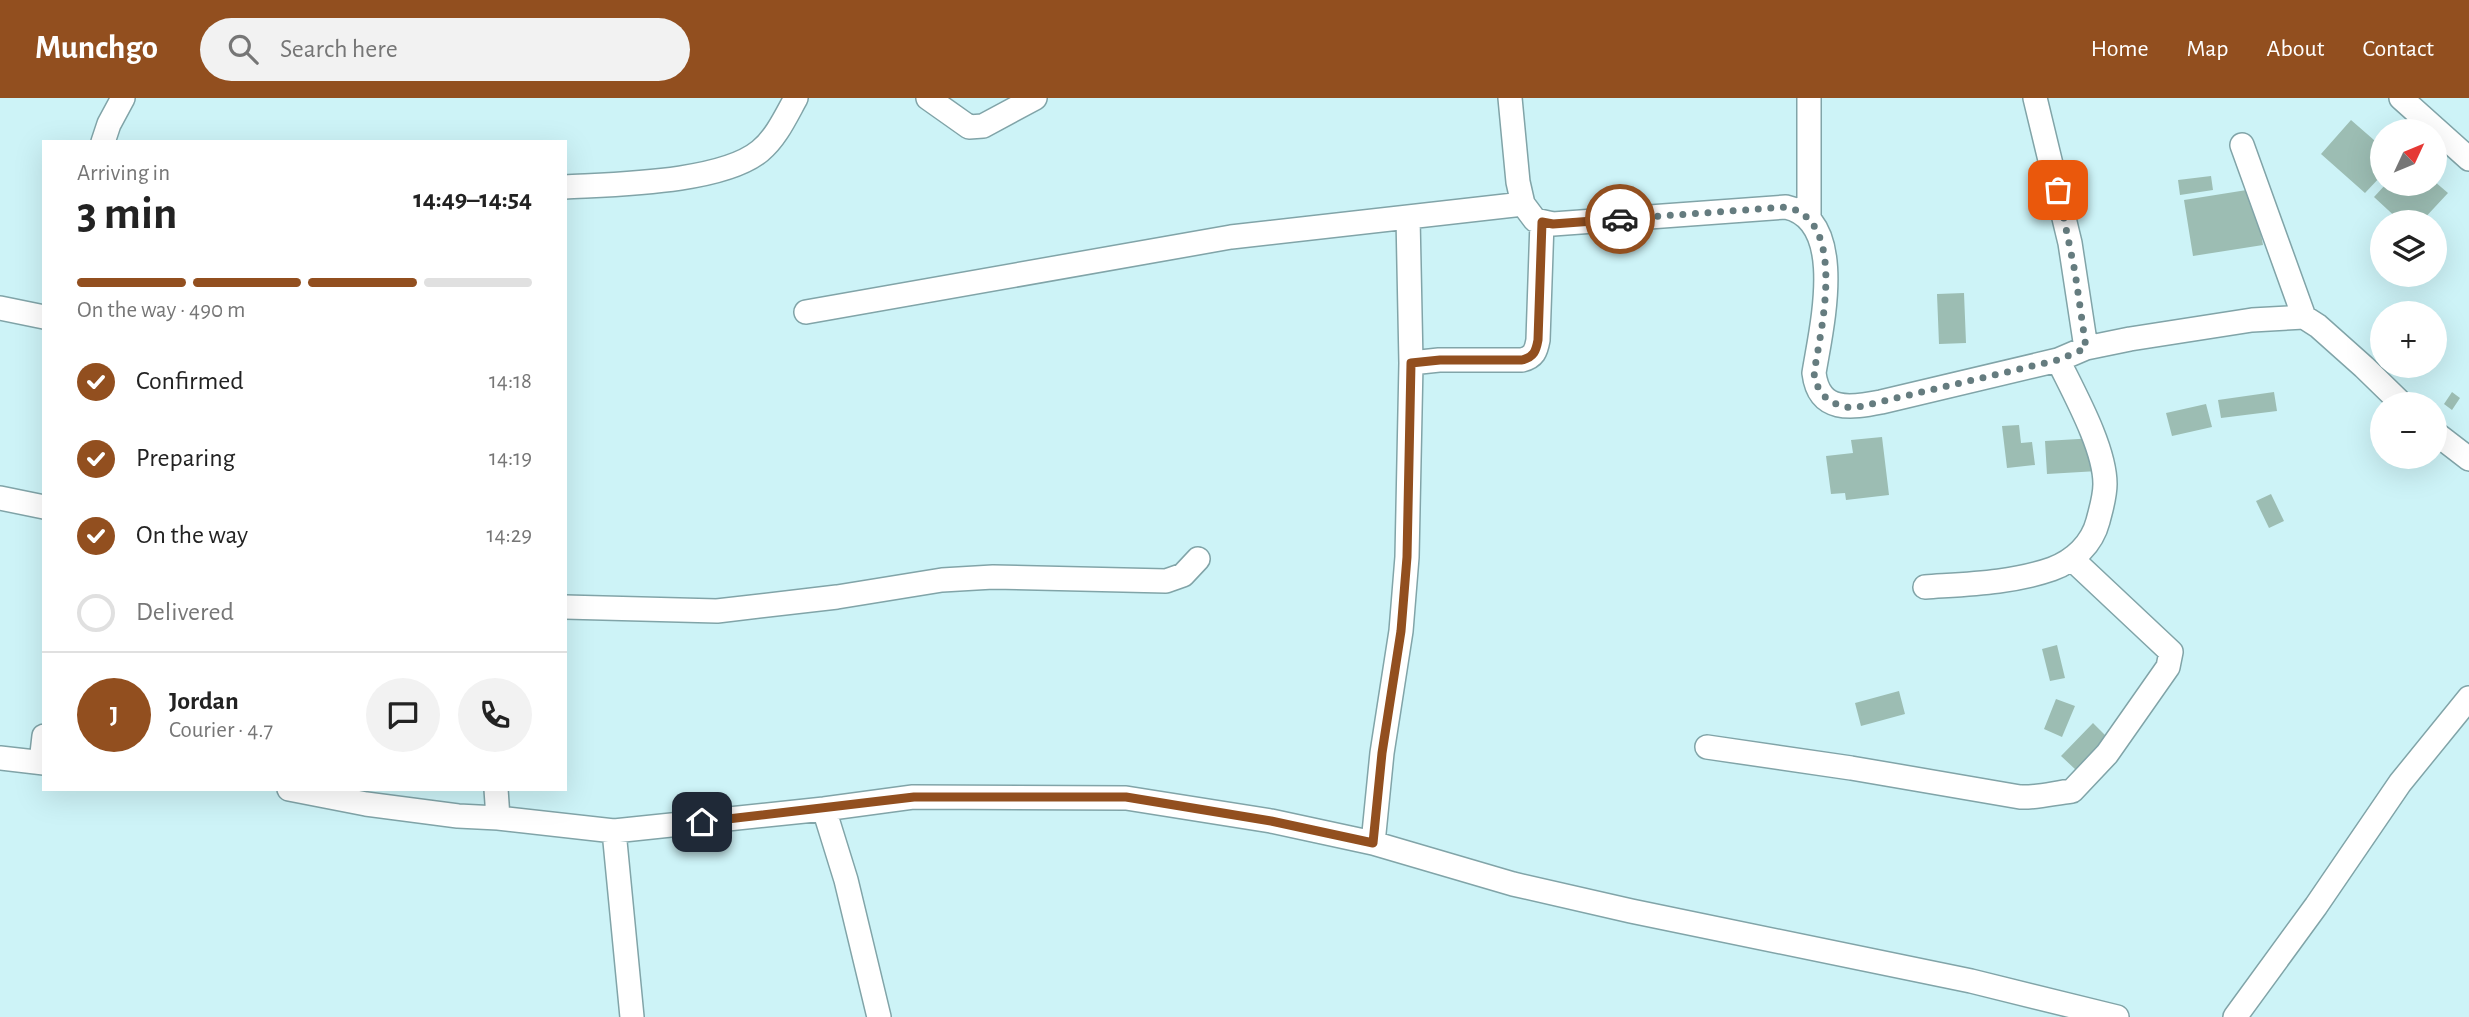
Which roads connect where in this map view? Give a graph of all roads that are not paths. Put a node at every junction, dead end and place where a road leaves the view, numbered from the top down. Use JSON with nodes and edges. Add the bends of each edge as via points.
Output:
{"nodes":[{"id":1,"x":123,"y":98,"type":"edge"},
{"id":2,"x":796,"y":98,"type":"edge"},
{"id":3,"x":928,"y":98,"type":"edge"},
{"id":4,"x":1035,"y":98,"type":"edge"},
{"id":5,"x":1510,"y":98,"type":"edge"},
{"id":6,"x":1809,"y":98,"type":"edge"},
{"id":7,"x":2035,"y":98,"type":"edge"},
{"id":8,"x":2401,"y":98,"type":"edge"},
{"id":9,"x":104,"y":140,"type":"edge"},
{"id":10,"x":2242,"y":145,"type":"dead end"},
{"id":11,"x":2469,"y":159,"type":"edge"},
{"id":12,"x":567,"y":187,"type":"edge"},
{"id":13,"x":1523,"y":204,"type":"junction"},
{"id":14,"x":1408,"y":217,"type":"junction"},
{"id":15,"x":1809,"y":217,"type":"junction"},
{"id":16,"x":1542,"y":222,"type":"junction"},
{"id":17,"x":0,"y":308,"type":"edge"},
{"id":18,"x":806,"y":312,"type":"dead end"},
{"id":19,"x":42,"y":317,"type":"edge"},
{"id":20,"x":2304,"y":317,"type":"junction"},
{"id":21,"x":2086,"y":348,"type":"junction"},
{"id":22,"x":2058,"y":360,"type":"junction"},
{"id":23,"x":1411,"y":363,"type":"junction"},
{"id":24,"x":2390,"y":392,"type":"edge"},
{"id":25,"x":2447,"y":442,"type":"edge"},
{"id":26,"x":2469,"y":459,"type":"edge"},
{"id":27,"x":0,"y":498,"type":"edge"},
{"id":28,"x":42,"y":507,"type":"edge"},
{"id":29,"x":1198,"y":559,"type":"dead end"},
{"id":30,"x":2072,"y":559,"type":"junction"},
{"id":31,"x":1925,"y":587,"type":"dead end"},
{"id":32,"x":567,"y":607,"type":"edge"},
{"id":33,"x":2469,"y":698,"type":"edge"},
{"id":34,"x":1707,"y":747,"type":"dead end"},
{"id":35,"x":0,"y":758,"type":"edge"},
{"id":36,"x":42,"y":762,"type":"edge"},
{"id":37,"x":299,"y":791,"type":"edge"},
{"id":38,"x":496,"y":791,"type":"edge"},
{"id":39,"x":824,"y":809,"type":"junction"},
{"id":40,"x":498,"y":818,"type":"junction"},
{"id":41,"x":614,"y":831,"type":"junction"},
{"id":42,"x":1373,"y":843,"type":"junction"},
{"id":43,"x":632,"y":1017,"type":"edge"},
{"id":44,"x":879,"y":1017,"type":"edge"},
{"id":45,"x":2117,"y":1017,"type":"edge"},
{"id":46,"x":2235,"y":1017,"type":"edge"}],
"edges":[{"from":1,"to":9,"type":"street"},
{"from":2,"to":12,"type":"street","via":[[760,152],[729,167],[659,182]]},
{"from":3,"to":4,"type":"street","via":[[969,127],[983,126]]},
{"from":5,"to":13,"type":"street"},
{"from":6,"to":15,"type":"street"},
{"from":7,"to":21,"type":"street","via":[[2070,243]]},
{"from":8,"to":11,"type":"street"},
{"from":10,"to":20,"type":"street"},
{"from":13,"to":14,"type":"street"},
{"from":13,"to":16,"type":"street"},
{"from":14,"to":18,"type":"street","via":[[1231,237]]},
{"from":14,"to":23,"type":"street"},
{"from":15,"to":16,"type":"street","via":[[1786,207]]},
{"from":15,"to":22,"type":"street","via":[[1823,245],[1826,292],[1814,373],[1821,394],[1831,402],[1854,408]]},
{"from":16,"to":23,"type":"street","via":[[1535,353],[1522,360]]},
{"from":17,"to":19,"type":"street"},
{"from":20,"to":21,"type":"street","via":[[2252,320]]},
{"from":20,"to":24,"type":"street"},
{"from":21,"to":22,"type":"street"},
{"from":22,"to":30,"type":"street","via":[[2100,456],[2105,483],[2096,528]]},
{"from":23,"to":42,"type":"street","via":[[1407,557]]},
{"from":25,"to":26,"type":"street"},
{"from":27,"to":28,"type":"street"},
{"from":29,"to":32,"type":"street","via":[[1183,575],[1166,581],[993,577],[718,611]]},
{"from":30,"to":31,"type":"street","via":[[2004,581]]},
{"from":30,"to":34,"type":"street","via":[[2172,652],[2168,667],[2107,754],[2072,792],[2020,797]]},
{"from":33,"to":46,"type":"street","via":[[2400,783]]},
{"from":35,"to":36,"type":"street"},
{"from":37,"to":40,"type":"street","via":[[366,804]]},
{"from":38,"to":40,"type":"street"},
{"from":39,"to":41,"type":"street"},
{"from":39,"to":42,"type":"street","via":[[914,797],[1126,797]]},
{"from":39,"to":44,"type":"street"},
{"from":40,"to":41,"type":"street"},
{"from":41,"to":43,"type":"street"},
{"from":42,"to":45,"type":"street","via":[[1513,884],[1971,981]]}]}
